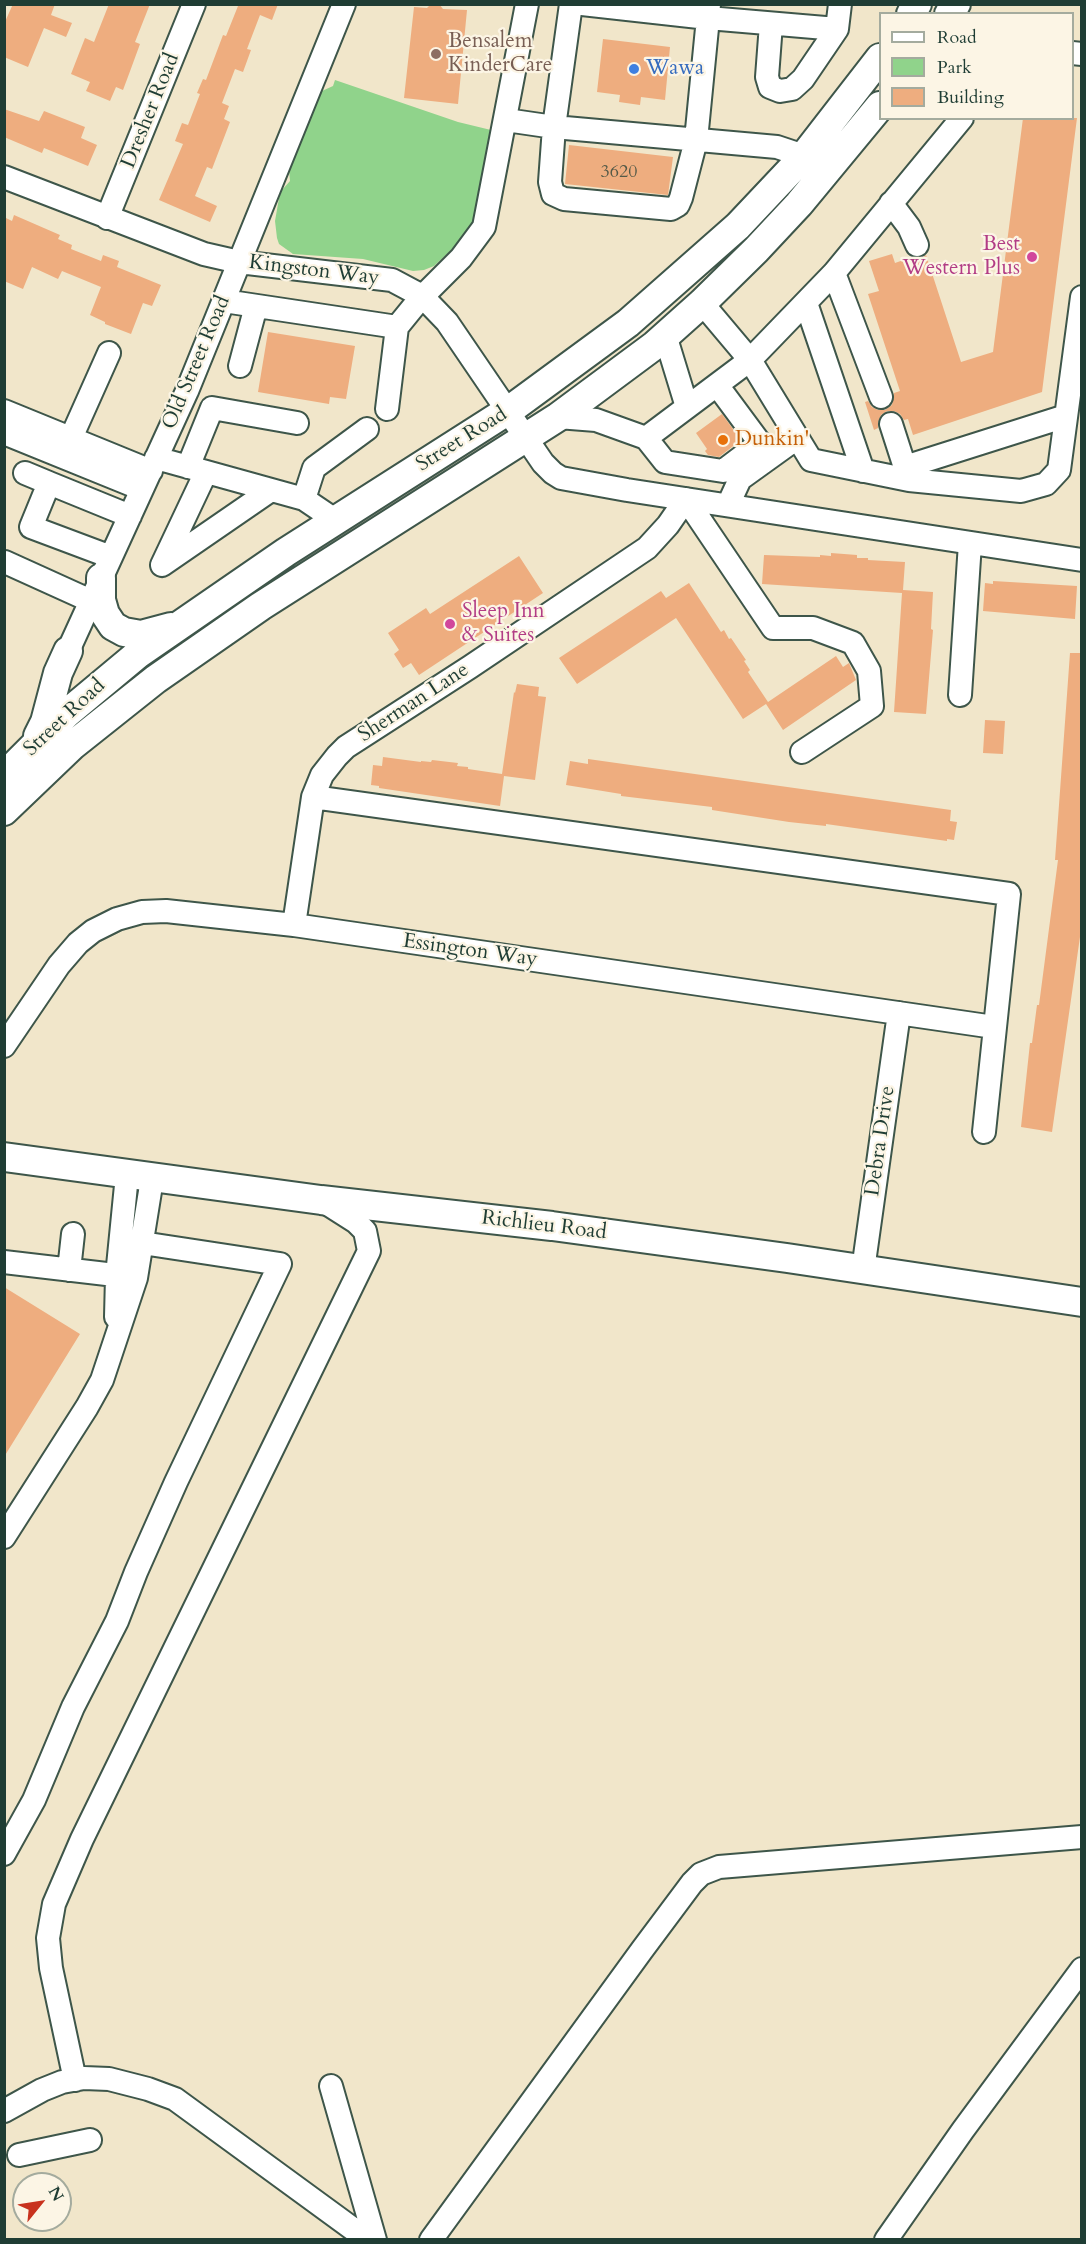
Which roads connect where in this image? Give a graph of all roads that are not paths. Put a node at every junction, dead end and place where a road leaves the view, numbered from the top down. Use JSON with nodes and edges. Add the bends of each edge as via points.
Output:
{"nodes":[{"id":1,"x":194,"y":4,"type":"edge"},
{"id":2,"x":344,"y":4,"type":"edge"},
{"id":3,"x":527,"y":4,"type":"edge"},
{"id":4,"x":571,"y":4,"type":"edge"},
{"id":5,"x":582,"y":4,"type":"edge"},
{"id":6,"x":840,"y":4,"type":"edge"},
{"id":7,"x":709,"y":11,"type":"edge"},
{"id":8,"x":771,"y":24,"type":"junction"},
{"id":9,"x":837,"y":29,"type":"junction"},
{"id":10,"x":879,"y":59,"type":"edge"},
{"id":11,"x":879,"y":107,"type":"edge"},
{"id":12,"x":506,"y":120,"type":"junction"},
{"id":13,"x":960,"y":120,"type":"edge"},
{"id":14,"x":554,"y":127,"type":"junction"},
{"id":15,"x":696,"y":140,"type":"junction"},
{"id":16,"x":804,"y":156,"type":"junction"},
{"id":17,"x":4,"y":177,"type":"edge"},
{"id":18,"x":891,"y":203,"type":"junction"},
{"id":19,"x":107,"y":218,"type":"junction"},
{"id":20,"x":917,"y":245,"type":"dead end"},
{"id":21,"x":239,"y":262,"type":"junction"},
{"id":22,"x":834,"y":273,"type":"junction"},
{"id":23,"x":422,"y":296,"type":"junction"},
{"id":24,"x":1082,"y":297,"type":"edge"},
{"id":25,"x":224,"y":301,"type":"junction"},
{"id":26,"x":702,"y":303,"type":"junction"},
{"id":27,"x":806,"y":303,"type":"junction"},
{"id":28,"x":256,"y":306,"type":"junction"},
{"id":29,"x":397,"y":327,"type":"junction"},
{"id":30,"x":665,"y":335,"type":"junction"},
{"id":31,"x":109,"y":353,"type":"dead end"},
{"id":32,"x":750,"y":360,"type":"junction"},
{"id":33,"x":240,"y":366,"type":"dead end"},
{"id":34,"x":717,"y":385,"type":"junction"},
{"id":35,"x":881,"y":397,"type":"dead end"},
{"id":36,"x":687,"y":407,"type":"junction"},
{"id":37,"x":387,"y":409,"type":"dead end"},
{"id":38,"x":4,"y":411,"type":"edge"},
{"id":39,"x":507,"y":411,"type":"junction"},
{"id":40,"x":1066,"y":416,"type":"junction"},
{"id":41,"x":558,"y":417,"type":"junction"},
{"id":42,"x":297,"y":423,"type":"dead end"},
{"id":43,"x":891,"y":424,"type":"dead end"},
{"id":44,"x":367,"y":429,"type":"dead end"},
{"id":45,"x":4,"y":433,"type":"edge"},
{"id":46,"x":44,"y":438,"type":"junction"},
{"id":47,"x":71,"y":438,"type":"junction"},
{"id":48,"x":525,"y":438,"type":"junction"},
{"id":49,"x":646,"y":438,"type":"junction"},
{"id":50,"x":797,"y":438,"type":"junction"},
{"id":51,"x":197,"y":470,"type":"junction"},
{"id":52,"x":863,"y":471,"type":"junction"},
{"id":53,"x":25,"y":473,"type":"dead end"},
{"id":54,"x":150,"y":473,"type":"junction"},
{"id":55,"x":907,"y":473,"type":"junction"},
{"id":56,"x":49,"y":483,"type":"junction"},
{"id":57,"x":272,"y":490,"type":"junction"},
{"id":58,"x":304,"y":499,"type":"junction"},
{"id":59,"x":686,"y":499,"type":"junction"},
{"id":60,"x":728,"y":505,"type":"junction"},
{"id":61,"x":130,"y":516,"type":"junction"},
{"id":62,"x":335,"y":520,"type":"junction"},
{"id":63,"x":970,"y":543,"type":"junction"},
{"id":64,"x":1082,"y":560,"type":"edge"},
{"id":65,"x":5,"y":562,"type":"edge"},
{"id":66,"x":101,"y":578,"type":"junction"},
{"id":67,"x":187,"y":620,"type":"junction"},
{"id":68,"x":68,"y":651,"type":"joint"},
{"id":69,"x":960,"y":695,"type":"dead end"},
{"id":70,"x":802,"y":752,"type":"dead end"},
{"id":71,"x":14,"y":761,"type":"edge"},
{"id":72,"x":313,"y":796,"type":"junction"},
{"id":73,"x":4,"y":811,"type":"edge"},
{"id":74,"x":294,"y":925,"type":"junction"},
{"id":75,"x":899,"y":1012,"type":"junction"},
{"id":76,"x":994,"y":1027,"type":"junction"},
{"id":77,"x":4,"y":1046,"type":"edge"},
{"id":78,"x":984,"y":1132,"type":"dead end"},
{"id":79,"x":4,"y":1157,"type":"edge"},
{"id":80,"x":140,"y":1177,"type":"junction"},
{"id":81,"x":321,"y":1200,"type":"junction"},
{"id":82,"x":73,"y":1234,"type":"dead end"},
{"id":83,"x":142,"y":1243,"type":"junction"},
{"id":84,"x":4,"y":1262,"type":"edge"},
{"id":85,"x":69,"y":1270,"type":"junction"},
{"id":86,"x":863,"y":1270,"type":"junction"},
{"id":87,"x":127,"y":1277,"type":"junction"},
{"id":88,"x":1082,"y":1302,"type":"edge"},
{"id":89,"x":4,"y":1538,"type":"edge"},
{"id":90,"x":1082,"y":1837,"type":"edge"},
{"id":91,"x":4,"y":1854,"type":"edge"},
{"id":92,"x":1082,"y":1969,"type":"edge"},
{"id":93,"x":75,"y":2080,"type":"junction"},
{"id":94,"x":331,"y":2086,"type":"dead end"},
{"id":95,"x":4,"y":2111,"type":"edge"},
{"id":96,"x":90,"y":2140,"type":"dead end"},
{"id":97,"x":20,"y":2155,"type":"dead end"},
{"id":98,"x":368,"y":2240,"type":"edge"},
{"id":99,"x":375,"y":2240,"type":"edge"},
{"id":100,"x":430,"y":2240,"type":"edge"},
{"id":101,"x":886,"y":2240,"type":"edge"}],
"edges":[{"from":1,"to":19,"type":"street","name":"Dresher Road"},
{"from":2,"to":21,"type":"street","name":"Old Street Road"},
{"from":3,"to":12,"type":"street"},
{"from":4,"to":14,"type":"street"},
{"from":5,"to":7,"type":"street"},
{"from":6,"to":9,"type":"street"},
{"from":7,"to":8,"type":"street"},
{"from":7,"to":15,"type":"street"},
{"from":8,"to":9,"type":"street"},
{"from":8,"to":9,"type":"street","via":[[767,77],[770,87],[780,91],[792,89],[803,79]]},
{"from":10,"to":16,"type":"main road","name":"Street Road"},
{"from":11,"to":26,"type":"main road","name":"Street Road","via":[[800,204]]},
{"from":12,"to":14,"type":"street"},
{"from":12,"to":23,"type":"street","via":[[484,227],[461,258]]},
{"from":13,"to":18,"type":"street"},
{"from":14,"to":15,"type":"street"},
{"from":14,"to":15,"type":"street","via":[[550,182],[553,194],[564,199],[647,207],[671,209],[678,205]]},
{"from":15,"to":16,"type":"street","via":[[777,147]]},
{"from":16,"to":39,"type":"main road","name":"Street Road","via":[[738,226],[628,323]]},
{"from":17,"to":19,"type":"street","name":"Kingston Way"},
{"from":18,"to":20,"type":"street"},
{"from":18,"to":22,"type":"street"},
{"from":19,"to":21,"type":"street","name":"Kingston Way","via":[[204,254]]},
{"from":21,"to":23,"type":"street","name":"Kingston Way","via":[[392,280]]},
{"from":21,"to":25,"type":"street","name":"Old Street Road"},
{"from":22,"to":27,"type":"street"},
{"from":22,"to":35,"type":"street"},
{"from":23,"to":29,"type":"street"},
{"from":23,"to":39,"type":"street","name":"Kingston Way","via":[[447,322]]},
{"from":24,"to":40,"type":"street"},
{"from":25,"to":28,"type":"street"},
{"from":25,"to":54,"type":"street","name":"Old Street Road"},
{"from":26,"to":30,"type":"main road","name":"Street Road"},
{"from":26,"to":32,"type":"street"},
{"from":27,"to":32,"type":"street"},
{"from":27,"to":52,"type":"street"},
{"from":28,"to":29,"type":"street"},
{"from":28,"to":33,"type":"street"},
{"from":29,"to":37,"type":"street"},
{"from":30,"to":36,"type":"street"},
{"from":30,"to":41,"type":"main road","name":"Street Road"},
{"from":31,"to":47,"type":"street"},
{"from":32,"to":34,"type":"street"},
{"from":32,"to":50,"type":"street"},
{"from":34,"to":36,"type":"street"},
{"from":34,"to":49,"type":"street","via":[[760,443],[723,471],[665,462]]},
{"from":36,"to":49,"type":"street"},
{"from":38,"to":46,"type":"street"},
{"from":39,"to":48,"type":"street","name":"Kingston Way"},
{"from":39,"to":62,"type":"main road","name":"Street Road"},
{"from":40,"to":55,"type":"street"},
{"from":40,"to":55,"type":"street","via":[[1059,470],[1046,484],[1021,491]]},
{"from":41,"to":48,"type":"main road","name":"Street Road"},
{"from":41,"to":49,"type":"street","via":[[596,420]]},
{"from":42,"to":51,"type":"street","via":[[212,408]]},
{"from":43,"to":55,"type":"street"},
{"from":44,"to":58,"type":"street","via":[[314,468]]},
{"from":45,"to":46,"type":"street"},
{"from":46,"to":47,"type":"street"},
{"from":46,"to":54,"type":"street"},
{"from":47,"to":54,"type":"street"},
{"from":48,"to":59,"type":"street","name":"Kingston Way","via":[[543,464],[561,478]]},
{"from":48,"to":73,"type":"main road","name":"Street Road","via":[[261,606],[156,679],[73,745]]},
{"from":50,"to":52,"type":"street","via":[[811,460]]},
{"from":50,"to":60,"type":"street","via":[[740,479]]},
{"from":51,"to":54,"type":"street"},
{"from":51,"to":57,"type":"street"},
{"from":51,"to":57,"type":"street","via":[[162,565]]},
{"from":52,"to":55,"type":"street"},
{"from":53,"to":56,"type":"street"},
{"from":54,"to":61,"type":"street","name":"Old Street Road"},
{"from":56,"to":61,"type":"street"},
{"from":56,"to":66,"type":"street","via":[[31,527]]},
{"from":57,"to":58,"type":"street"},
{"from":58,"to":62,"type":"street"},
{"from":59,"to":60,"type":"street","name":"Kingston Way"},
{"from":59,"to":70,"type":"street","via":[[772,628],[813,628],[853,643],[869,671],[872,706]]},
{"from":59,"to":72,"type":"street","name":"Sherman Lane","via":[[647,548],[346,747],[322,775]]},
{"from":60,"to":63,"type":"street","name":"Kingston Way"},
{"from":61,"to":66,"type":"street","name":"Old Street Road"},
{"from":62,"to":67,"type":"main road","name":"Street Road"},
{"from":63,"to":64,"type":"street","name":"Kingston Way"},
{"from":63,"to":69,"type":"street"},
{"from":65,"to":66,"type":"street"},
{"from":66,"to":67,"type":"main road","via":[[105,614],[112,626],[124,632],[141,635]]},
{"from":66,"to":68,"type":"street","name":"Old Street Road"},
{"from":67,"to":71,"type":"main road","name":"Street Road","via":[[138,654]]},
{"from":68,"to":71,"type":"main road","via":[[45,722]]},
{"from":72,"to":74,"type":"street","name":"Sherman Lane"},
{"from":72,"to":76,"type":"street","via":[[1009,894]]},
{"from":74,"to":75,"type":"street","name":"Essington Way"},
{"from":74,"to":77,"type":"street","name":"Essington Way","via":[[166,910],[117,919],[78,943]]},
{"from":75,"to":76,"type":"street","name":"Essington Way"},
{"from":75,"to":86,"type":"street","name":"Debra Drive"},
{"from":76,"to":78,"type":"street"},
{"from":79,"to":80,"type":"main road","name":"Richlieu Road"},
{"from":80,"to":81,"type":"main road","name":"Richlieu Road"},
{"from":80,"to":83,"type":"street"},
{"from":80,"to":87,"type":"street"},
{"from":81,"to":86,"type":"main road","name":"Richlieu Road","via":[[552,1226]]},
{"from":81,"to":93,"type":"street","via":[[356,1221],[365,1231],[369,1251],[82,1839],[54,1904],[48,1938],[51,1968]]},
{"from":82,"to":85,"type":"street"},
{"from":83,"to":87,"type":"street"},
{"from":83,"to":91,"type":"street","via":[[280,1264],[176,1482],[34,1800]]},
{"from":84,"to":85,"type":"street"},
{"from":85,"to":87,"type":"street"},
{"from":86,"to":88,"type":"main road","name":"Richlieu Road"},
{"from":87,"to":89,"type":"street","via":[[116,1340],[102,1380]]},
{"from":90,"to":100,"type":"street","via":[[719,1867],[701,1874]]},
{"from":92,"to":101,"type":"street"},
{"from":93,"to":95,"type":"street","via":[[42,2090]]},
{"from":93,"to":98,"type":"street","via":[[109,2079],[175,2099]]},
{"from":94,"to":99,"type":"street"},
{"from":96,"to":97,"type":"street"}]}
